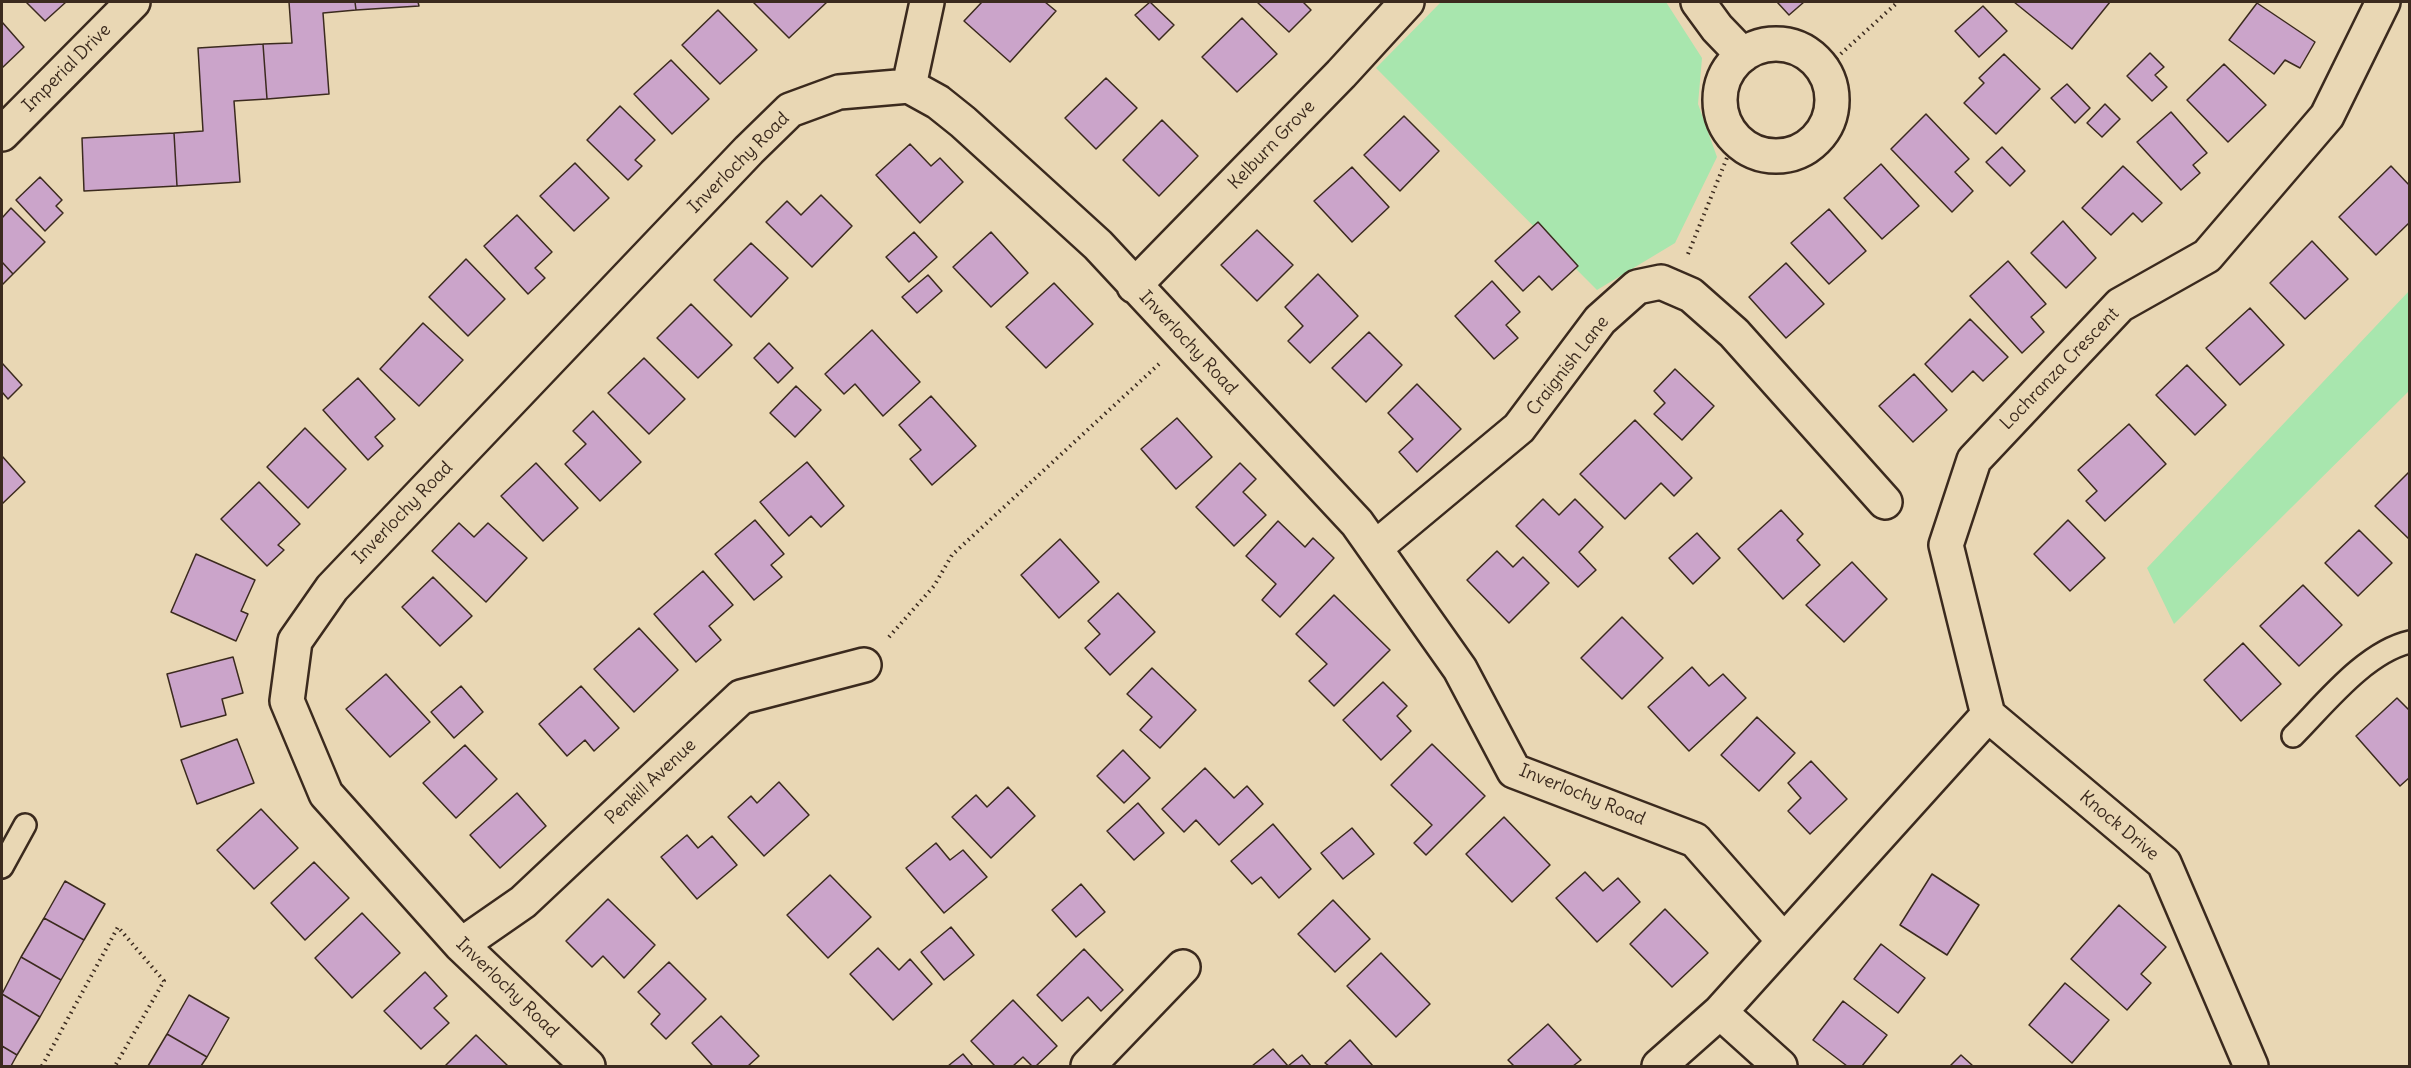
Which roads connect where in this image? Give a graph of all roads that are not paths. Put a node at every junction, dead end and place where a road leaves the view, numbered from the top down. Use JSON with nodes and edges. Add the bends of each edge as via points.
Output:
{"nodes":[{"id":1,"x":132,"y":2,"type":"edge"},
{"id":2,"x":927,"y":2,"type":"edge"},
{"id":3,"x":1407,"y":2,"type":"edge"},
{"id":4,"x":1698,"y":2,"type":"edge"},
{"id":5,"x":2383,"y":2,"type":"edge"},
{"id":6,"x":1743,"y":55,"type":"junction"},
{"id":7,"x":909,"y":86,"type":"junction"},
{"id":8,"x":2,"y":134,"type":"edge"},
{"id":9,"x":1134,"y":286,"type":"junction"},
{"id":10,"x":1886,"y":502,"type":"dead end"},
{"id":11,"x":1374,"y":548,"type":"junction"},
{"id":12,"x":2409,"y":642,"type":"edge"},
{"id":13,"x":864,"y":665,"type":"road end"},
{"id":14,"x":1988,"y":716,"type":"junction"},
{"id":15,"x":2293,"y":736,"type":"dead end"},
{"id":16,"x":25,"y":825,"type":"dead end"},
{"id":17,"x":2,"y":867,"type":"edge"},
{"id":18,"x":1784,"y":941,"type":"junction"},
{"id":19,"x":461,"y":945,"type":"junction"},
{"id":20,"x":1183,"y":967,"type":"dead end"},
{"id":21,"x":1720,"y":1011,"type":"junction"},
{"id":22,"x":588,"y":1066,"type":"edge"},
{"id":23,"x":1088,"y":1066,"type":"edge"},
{"id":24,"x":1659,"y":1066,"type":"edge"},
{"id":25,"x":1780,"y":1066,"type":"edge"},
{"id":26,"x":2251,"y":1066,"type":"edge"}],
"edges":[{"from":1,"to":8,"type":"street","name":"Imperial Drive"},
{"from":2,"to":7,"type":"street"},
{"from":3,"to":9,"type":"street","name":"Kelburn Grove"},
{"from":4,"to":6,"type":"street"},
{"from":5,"to":14,"type":"street","name":"Lochranza Crescent","via":[[2327,117],[2207,256],[2120,305],[1974,460],[1946,545]]},
{"from":6,"to":6,"type":"street","via":[[1722,86],[1724,122],[1750,150],[1786,156],[1803,149],[1828,122],[1831,86],[1823,70],[1811,56],[1777,44]]},
{"from":7,"to":9,"type":"street","name":"Inverlochy Road","via":[[963,122],[1098,245]]},
{"from":7,"to":19,"type":"street","name":"Inverlochy Road","via":[[839,92],[790,110],[340,579],[295,641],[287,701],[326,794]]},
{"from":9,"to":11,"type":"street","name":"Inverlochy Road","via":[[1357,523]]},
{"from":10,"to":11,"type":"street","name":"Craignish Lane","via":[[1734,333],[1691,295],[1661,282],[1637,287],[1600,320],[1519,428]]},
{"from":11,"to":18,"type":"street","name":"Inverlochy Road","via":[[1460,669],[1514,771],[1695,840]]},
{"from":12,"to":15,"type":"lane","via":[[2373,658]]},
{"from":13,"to":19,"type":"street","name":"Penkill Avenue","via":[[741,697],[523,902]]},
{"from":14,"to":18,"type":"street"},
{"from":14,"to":26,"type":"street","name":"Knock Drive","via":[[2164,863]]},
{"from":16,"to":17,"type":"lane"},
{"from":18,"to":21,"type":"street"},
{"from":19,"to":22,"type":"street","name":"Inverlochy Road"},
{"from":20,"to":23,"type":"street"},
{"from":21,"to":24,"type":"street"},
{"from":21,"to":25,"type":"street"}]}
